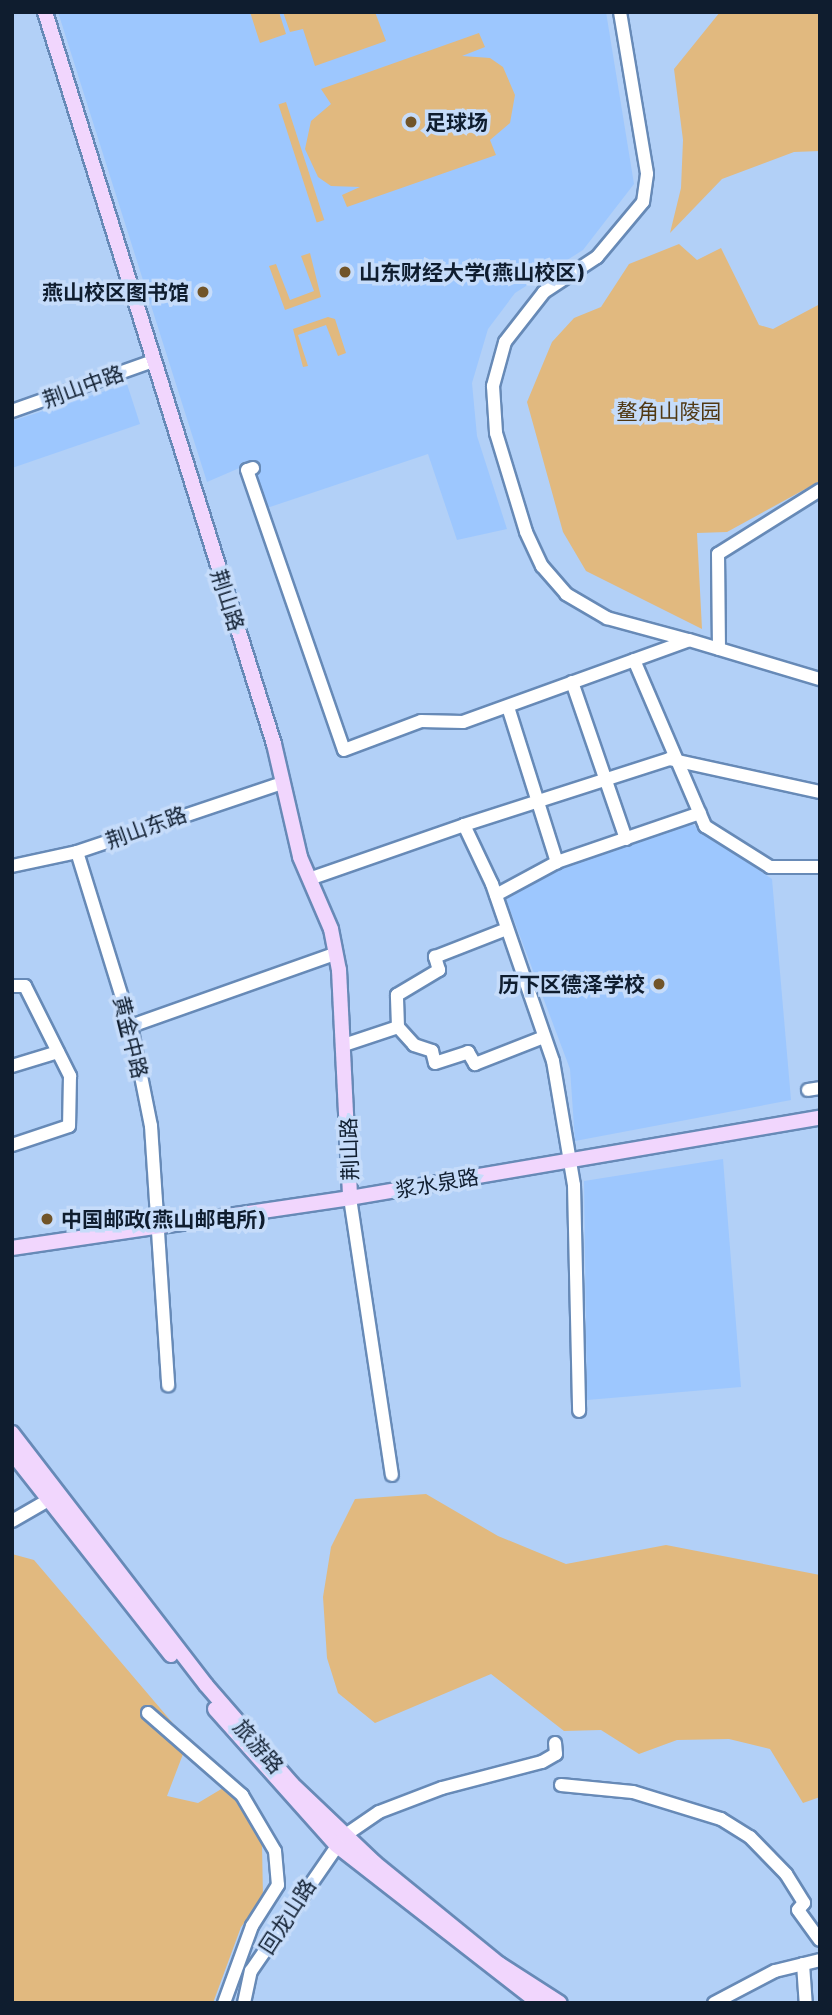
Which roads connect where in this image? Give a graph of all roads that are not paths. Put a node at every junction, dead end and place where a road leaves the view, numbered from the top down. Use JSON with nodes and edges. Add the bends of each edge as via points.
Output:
{"nodes":[{"id":1,"x":44,"y":12,"type":"edge"},
{"id":2,"x":620,"y":12,"type":"edge"},
{"id":3,"x":153,"y":361,"type":"junction"},
{"id":4,"x":12,"y":411,"type":"edge"},
{"id":5,"x":253,"y":468,"type":"dead end"},
{"id":6,"x":820,"y":489,"type":"edge"},
{"id":7,"x":689,"y":640,"type":"junction"},
{"id":8,"x":719,"y":649,"type":"junction"},
{"id":9,"x":634,"y":660,"type":"junction"},
{"id":10,"x":820,"y":679,"type":"edge"},
{"id":11,"x":572,"y":682,"type":"junction"},
{"id":12,"x":508,"y":707,"type":"junction"},
{"id":13,"x":680,"y":762,"type":"junction"},
{"id":14,"x":604,"y":780,"type":"junction"},
{"id":15,"x":279,"y":784,"type":"junction"},
{"id":16,"x":820,"y":792,"type":"edge"},
{"id":17,"x":537,"y":802,"type":"junction"},
{"id":18,"x":700,"y":813,"type":"junction"},
{"id":19,"x":464,"y":825,"type":"junction"},
{"id":20,"x":626,"y":839,"type":"junction"},
{"id":21,"x":77,"y":852,"type":"junction"},
{"id":22,"x":558,"y":862,"type":"junction"},
{"id":23,"x":12,"y":866,"type":"edge"},
{"id":24,"x":820,"y":867,"type":"edge"},
{"id":25,"x":312,"y":878,"type":"junction"},
{"id":26,"x":496,"y":895,"type":"junction"},
{"id":27,"x":507,"y":929,"type":"junction"},
{"id":28,"x":334,"y":954,"type":"junction"},
{"id":29,"x":12,"y":986,"type":"edge"},
{"id":30,"x":131,"y":1026,"type":"junction"},
{"id":31,"x":398,"y":1027,"type":"junction"},
{"id":32,"x":544,"y":1037,"type":"junction"},
{"id":33,"x":344,"y":1045,"type":"junction"},
{"id":34,"x":58,"y":1052,"type":"junction"},
{"id":35,"x":12,"y":1066,"type":"edge"},
{"id":36,"x":820,"y":1118,"type":"edge"},
{"id":37,"x":12,"y":1145,"type":"edge"},
{"id":38,"x":566,"y":1159,"type":"junction"},
{"id":39,"x":350,"y":1198,"type":"junction"},
{"id":40,"x":158,"y":1227,"type":"junction"},
{"id":41,"x":13,"y":1246,"type":"edge"},
{"id":42,"x":168,"y":1385,"type":"dead end"},
{"id":43,"x":579,"y":1411,"type":"dead end"},
{"id":44,"x":12,"y":1433,"type":"edge"},
{"id":45,"x":12,"y":1453,"type":"edge"},
{"id":46,"x":392,"y":1475,"type":"dead end"},
{"id":47,"x":55,"y":1496,"type":"junction"},
{"id":48,"x":12,"y":1521,"type":"edge"},
{"id":49,"x":148,"y":1713,"type":"dead end"},
{"id":50,"x":555,"y":1743,"type":"dead end"},
{"id":51,"x":561,"y":1785,"type":"dead end"},
{"id":52,"x":340,"y":1840,"type":"junction"},
{"id":53,"x":820,"y":1940,"type":"edge"},
{"id":54,"x":820,"y":1960,"type":"edge"},
{"id":55,"x":803,"y":1964,"type":"junction"},
{"id":56,"x":224,"y":2003,"type":"edge"},
{"id":57,"x":244,"y":2003,"type":"edge"},
{"id":58,"x":539,"y":2003,"type":"edge"},
{"id":59,"x":560,"y":2003,"type":"edge"},
{"id":60,"x":714,"y":2003,"type":"edge"},
{"id":61,"x":806,"y":2003,"type":"edge"}],
"edges":[{"from":1,"to":3,"type":"main road","name":"荆山路"},
{"from":2,"to":7,"type":"street","via":[[648,174],[643,202],[597,257],[544,292],[505,342],[493,386],[496,433],[526,532],[542,566],[566,594],[607,618]]},
{"from":3,"to":4,"type":"street","name":"荆山中路"},
{"from":3,"to":15,"type":"main road","name":"荆山路","via":[[274,744]]},
{"from":5,"to":12,"type":"street","via":[[247,470],[344,750],[421,721],[463,722]]},
{"from":6,"to":8,"type":"street","via":[[718,554]]},
{"from":7,"to":8,"type":"street"},
{"from":7,"to":9,"type":"street"},
{"from":8,"to":10,"type":"street"},
{"from":9,"to":11,"type":"street"},
{"from":9,"to":13,"type":"street"},
{"from":11,"to":12,"type":"street"},
{"from":11,"to":14,"type":"street"},
{"from":12,"to":17,"type":"street"},
{"from":13,"to":14,"type":"street","via":[[669,759]]},
{"from":13,"to":16,"type":"street"},
{"from":13,"to":18,"type":"street"},
{"from":14,"to":17,"type":"street"},
{"from":14,"to":20,"type":"street"},
{"from":15,"to":21,"type":"street","name":"荆山东路"},
{"from":15,"to":25,"type":"main road","name":"荆山路"},
{"from":17,"to":19,"type":"street"},
{"from":17,"to":22,"type":"street"},
{"from":18,"to":20,"type":"street"},
{"from":18,"to":24,"type":"street","via":[[705,826],[770,867]]},
{"from":19,"to":25,"type":"street"},
{"from":19,"to":26,"type":"street"},
{"from":20,"to":22,"type":"street"},
{"from":21,"to":23,"type":"street","name":"荆山东路"},
{"from":21,"to":30,"type":"street","name":"黄金中路"},
{"from":22,"to":26,"type":"street"},
{"from":25,"to":28,"type":"main road","name":"荆山路"},
{"from":26,"to":27,"type":"street"},
{"from":27,"to":31,"type":"street","via":[[435,957],[439,970],[397,995]]},
{"from":27,"to":32,"type":"street"},
{"from":28,"to":30,"type":"street"},
{"from":28,"to":33,"type":"main road","name":"荆山路"},
{"from":29,"to":34,"type":"street","via":[[25,986]]},
{"from":30,"to":40,"type":"street","name":"黄金中路","via":[[151,1126]]},
{"from":31,"to":32,"type":"street","via":[[414,1045],[432,1051],[435,1063],[468,1052],[475,1064]]},
{"from":31,"to":33,"type":"street"},
{"from":32,"to":38,"type":"street"},
{"from":33,"to":39,"type":"main road","name":"荆山路"},
{"from":34,"to":35,"type":"street"},
{"from":34,"to":37,"type":"street","via":[[71,1076],[69,1126]]},
{"from":36,"to":38,"type":"main road","name":"浆水泉路"},
{"from":38,"to":39,"type":"main road","name":"浆水泉路"},
{"from":38,"to":43,"type":"street","via":[[574,1185]]},
{"from":39,"to":40,"type":"main road","name":"浆水泉路"},
{"from":39,"to":46,"type":"street"},
{"from":40,"to":41,"type":"main road","name":"浆水泉路"},
{"from":40,"to":42,"type":"street","name":"黄金中路"},
{"from":44,"to":47,"type":"main road","name":"旅游路"},
{"from":45,"to":47,"type":"main road","name":"旅游路"},
{"from":47,"to":48,"type":"street"},
{"from":47,"to":52,"type":"main road","name":"旅游路","via":[[274,1782]]},
{"from":49,"to":56,"type":"street","via":[[242,1796],[275,1851],[278,1885],[252,1926]]},
{"from":50,"to":52,"type":"street","via":[[556,1754],[542,1762],[442,1788],[379,1812]]},
{"from":51,"to":53,"type":"street","via":[[633,1792],[721,1819],[750,1837],[786,1874],[804,1903],[798,1910]]},
{"from":52,"to":57,"type":"street","name":"回龙山路","via":[[251,1971]]},
{"from":52,"to":58,"type":"main road","name":"旅游路"},
{"from":52,"to":59,"type":"main road","name":"旅游路","via":[[499,1964]]},
{"from":54,"to":55,"type":"street"},
{"from":55,"to":60,"type":"street","via":[[775,1970]]},
{"from":55,"to":61,"type":"street"}]}
